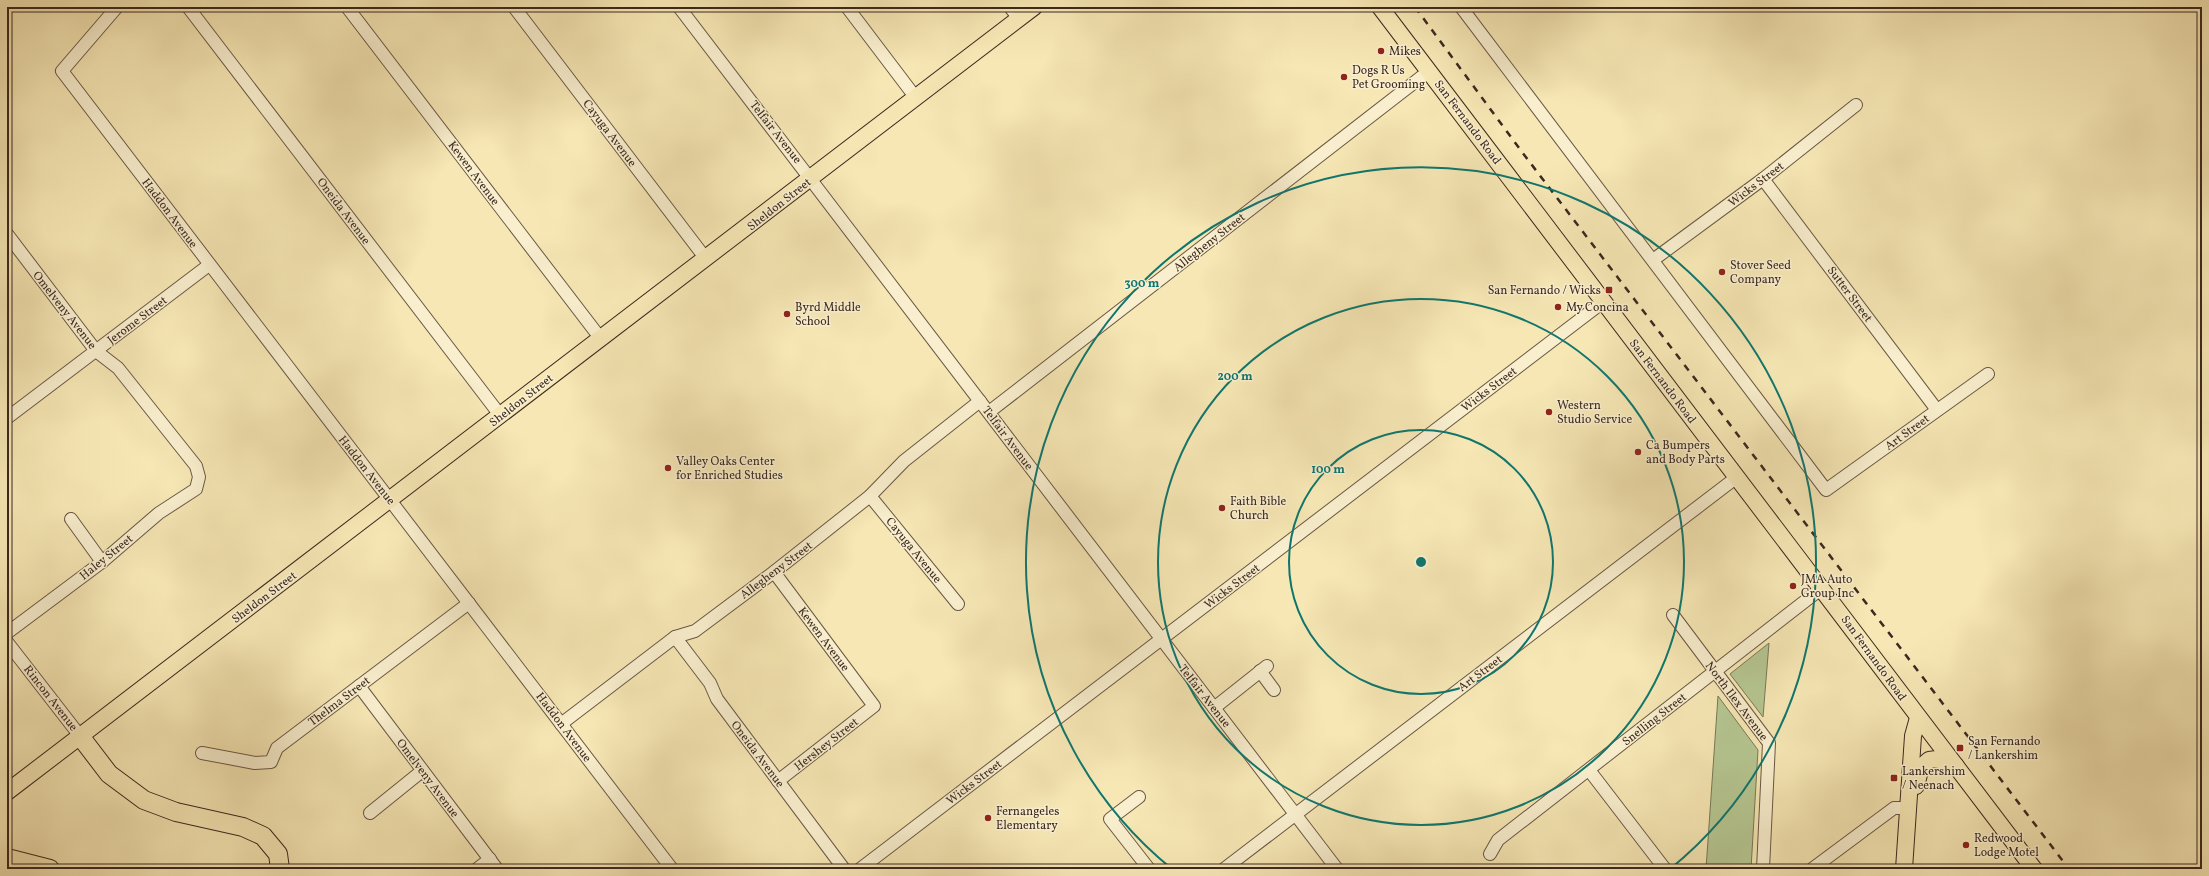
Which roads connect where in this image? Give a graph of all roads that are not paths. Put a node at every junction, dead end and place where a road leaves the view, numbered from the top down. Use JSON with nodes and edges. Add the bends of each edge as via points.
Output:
{"nodes":[{"id":1,"x":117,"y":7,"type":"edge"},
{"id":2,"x":188,"y":7,"type":"edge"},
{"id":3,"x":346,"y":7,"type":"edge"},
{"id":4,"x":514,"y":7,"type":"edge"},
{"id":5,"x":680,"y":7,"type":"edge"},
{"id":6,"x":847,"y":7,"type":"edge"},
{"id":7,"x":1034,"y":7,"type":"edge"},
{"id":8,"x":1380,"y":7,"type":"edge"},
{"id":9,"x":1461,"y":7,"type":"edge"},
{"id":10,"x":1014,"y":13,"type":"edge"},
{"id":11,"x":1429,"y":71,"type":"junction"},
{"id":12,"x":916,"y":98,"type":"junction"},
{"id":13,"x":1856,"y":105,"type":"dead end"},
{"id":14,"x":811,"y":178,"type":"junction"},
{"id":15,"x":1763,"y":179,"type":"junction"},
{"id":16,"x":7,"y":234,"type":"edge"},
{"id":17,"x":706,"y":259,"type":"junction"},
{"id":18,"x":1653,"y":260,"type":"junction"},
{"id":19,"x":209,"y":265,"type":"junction"},
{"id":20,"x":1603,"y":302,"type":"junction"},
{"id":21,"x":601,"y":339,"type":"junction"},
{"id":22,"x":96,"y":351,"type":"junction"},
{"id":23,"x":1988,"y":374,"type":"dead end"},
{"id":24,"x":980,"y":401,"type":"junction"},
{"id":25,"x":1936,"y":410,"type":"junction"},
{"id":26,"x":989,"y":412,"type":"junction"},
{"id":27,"x":500,"y":415,"type":"junction"},
{"id":28,"x":7,"y":418,"type":"edge"},
{"id":29,"x":199,"y":477,"type":"joint"},
{"id":30,"x":1737,"y":477,"type":"junction"},
{"id":31,"x":870,"y":496,"type":"junction"},
{"id":32,"x":391,"y":500,"type":"junction"},
{"id":33,"x":71,"y":519,"type":"dead end"},
{"id":34,"x":102,"y":562,"type":"junction"},
{"id":35,"x":774,"y":572,"type":"junction"},
{"id":36,"x":1822,"y":588,"type":"junction"},
{"id":37,"x":469,"y":603,"type":"junction"},
{"id":38,"x":958,"y":604,"type":"dead end"},
{"id":39,"x":1673,"y":615,"type":"dead end"},
{"id":40,"x":7,"y":633,"type":"edge"},
{"id":41,"x":675,"y":637,"type":"junction"},
{"id":42,"x":1162,"y":640,"type":"junction"},
{"id":43,"x":7,"y":642,"type":"edge"},
{"id":44,"x":1714,"y":671,"type":"junction"},
{"id":45,"x":359,"y":686,"type":"junction"},
{"id":46,"x":1274,"y":690,"type":"dead end"},
{"id":47,"x":874,"y":706,"type":"joint"},
{"id":48,"x":1214,"y":708,"type":"junction"},
{"id":49,"x":1918,"y":718,"type":"junction"},
{"id":50,"x":561,"y":724,"type":"junction"},
{"id":51,"x":80,"y":736,"type":"junction"},
{"id":52,"x":202,"y":753,"type":"dead end"},
{"id":53,"x":1956,"y":766,"type":"junction"},
{"id":54,"x":1589,"y":770,"type":"junction"},
{"id":55,"x":422,"y":771,"type":"junction"},
{"id":56,"x":778,"y":781,"type":"junction"},
{"id":57,"x":7,"y":792,"type":"edge"},
{"id":58,"x":1140,"y":797,"type":"dead end"},
{"id":59,"x":1907,"y":808,"type":"junction"},
{"id":60,"x":370,"y":812,"type":"dead end"},
{"id":61,"x":1295,"y":814,"type":"junction"},
{"id":62,"x":1490,"y":854,"type":"dead end"},
{"id":63,"x":7,"y":858,"type":"edge"},
{"id":64,"x":494,"y":864,"type":"edge"},
{"id":65,"x":50,"y":869,"type":"edge"},
{"id":66,"x":280,"y":869,"type":"edge"},
{"id":67,"x":477,"y":869,"type":"edge"},
{"id":68,"x":672,"y":869,"type":"edge"},
{"id":69,"x":844,"y":869,"type":"edge"},
{"id":70,"x":860,"y":869,"type":"edge"},
{"id":71,"x":1149,"y":869,"type":"edge"},
{"id":72,"x":1224,"y":869,"type":"edge"},
{"id":73,"x":1337,"y":869,"type":"edge"},
{"id":74,"x":1665,"y":869,"type":"edge"},
{"id":75,"x":1763,"y":869,"type":"edge"},
{"id":76,"x":1812,"y":869,"type":"edge"},
{"id":77,"x":1904,"y":869,"type":"edge"},
{"id":78,"x":2034,"y":869,"type":"edge"}],
"edges":[{"from":1,"to":19,"type":"street","name":"Haddon Avenue","via":[[62,71]]},
{"from":2,"to":27,"type":"street","name":"Oneida Avenue"},
{"from":3,"to":21,"type":"street","name":"Kewen Avenue"},
{"from":4,"to":17,"type":"street","name":"Cayuga Avenue"},
{"from":5,"to":14,"type":"street","name":"Telfair Avenue"},
{"from":6,"to":12,"type":"street"},
{"from":7,"to":10,"type":"main road","name":"Sheldon Street"},
{"from":8,"to":11,"type":"main road","name":"San Fernando Road"},
{"from":9,"to":18,"type":"street"},
{"from":10,"to":12,"type":"main road","name":"Sheldon Street"},
{"from":11,"to":20,"type":"main road","name":"San Fernando Road"},
{"from":11,"to":26,"type":"street","name":"Allegheny Street"},
{"from":12,"to":14,"type":"main road","name":"Sheldon Street"},
{"from":13,"to":15,"type":"street","name":"Wicks Street"},
{"from":14,"to":17,"type":"main road","name":"Sheldon Street"},
{"from":14,"to":24,"type":"street","name":"Telfair Avenue"},
{"from":15,"to":18,"type":"street","name":"Wicks Street"},
{"from":15,"to":25,"type":"street","name":"Sutter Street"},
{"from":16,"to":22,"type":"street","name":"Omelveny Avenue"},
{"from":17,"to":21,"type":"main road","name":"Sheldon Street"},
{"from":18,"to":25,"type":"street","name":"Art Street","via":[[1826,490]]},
{"from":19,"to":22,"type":"street","name":"Jerome Street"},
{"from":19,"to":32,"type":"street","name":"Haddon Avenue"},
{"from":20,"to":30,"type":"main road","name":"San Fernando Road"},
{"from":20,"to":42,"type":"street","name":"Wicks Street"},
{"from":21,"to":27,"type":"main road","name":"Sheldon Street"},
{"from":22,"to":28,"type":"street","name":"Jerome Street"},
{"from":22,"to":29,"type":"street","name":"Omelveny Avenue","via":[[118,368],[196,466]]},
{"from":23,"to":25,"type":"street","name":"Art Street"},
{"from":24,"to":26,"type":"street","name":"Telfair Avenue"},
{"from":24,"to":31,"type":"street","name":"Allegheny Street","via":[[904,461]]},
{"from":26,"to":42,"type":"street","name":"Telfair Avenue"},
{"from":27,"to":32,"type":"main road","name":"Sheldon Street"},
{"from":29,"to":34,"type":"street","name":"Haley Street","via":[[196,489],[160,513]]},
{"from":30,"to":36,"type":"main road","name":"San Fernando Road"},
{"from":30,"to":61,"type":"street","name":"Art Street"},
{"from":31,"to":35,"type":"street","name":"Allegheny Street"},
{"from":31,"to":38,"type":"street","name":"Cayuga Avenue"},
{"from":32,"to":37,"type":"street","name":"Haddon Avenue"},
{"from":32,"to":51,"type":"main road","name":"Sheldon Street"},
{"from":33,"to":34,"type":"street"},
{"from":34,"to":40,"type":"street","name":"Haley Street"},
{"from":35,"to":41,"type":"street","name":"Allegheny Street","via":[[695,631]]},
{"from":35,"to":47,"type":"street","name":"Kewen Avenue"},
{"from":36,"to":44,"type":"street","name":"Snelling Street"},
{"from":36,"to":49,"type":"main road","name":"San Fernando Road"},
{"from":37,"to":45,"type":"street","name":"Thelma Street"},
{"from":37,"to":50,"type":"street","name":"Haddon Avenue"},
{"from":39,"to":44,"type":"street","name":"North Ilex Avenue"},
{"from":41,"to":50,"type":"street","name":"Allegheny Street"},
{"from":41,"to":56,"type":"street","name":"Oneida Avenue"},
{"from":42,"to":48,"type":"street","name":"Telfair Avenue"},
{"from":42,"to":70,"type":"street","name":"Wicks Street"},
{"from":43,"to":51,"type":"street","name":"Rincon Avenue"},
{"from":44,"to":54,"type":"street","name":"Snelling Street"},
{"from":44,"to":75,"type":"street","name":"North Ilex Avenue","via":[[1769,743]]},
{"from":45,"to":52,"type":"street","name":"Thelma Street","via":[[277,748],[271,762],[255,763]]},
{"from":45,"to":55,"type":"street","name":"Omelveny Avenue"},
{"from":46,"to":48,"type":"street","via":[[1264,668]]},
{"from":47,"to":56,"type":"street","name":"Hershey Street"},
{"from":48,"to":61,"type":"street","name":"Telfair Avenue"},
{"from":49,"to":53,"type":"main road","name":"San Fernando Road"},
{"from":49,"to":59,"type":"main road","via":[[1913,736]]},
{"from":50,"to":68,"type":"street","name":"Haddon Avenue"},
{"from":51,"to":57,"type":"main road","name":"Sheldon Street"},
{"from":51,"to":66,"type":"highway","via":[[109,774],[144,800],[176,812],[243,828],[263,836],[278,854]]},
{"from":53,"to":59,"type":"main road","via":[[1937,759],[1925,762]]},
{"from":53,"to":78,"type":"main road","name":"San Fernando Road"},
{"from":54,"to":62,"type":"street","name":"Snelling Street","via":[[1498,840]]},
{"from":54,"to":74,"type":"street"},
{"from":55,"to":60,"type":"street"},
{"from":55,"to":64,"type":"street","name":"Omelveny Avenue"},
{"from":56,"to":69,"type":"street","name":"Oneida Avenue"},
{"from":58,"to":71,"type":"street","via":[[1110,819]]},
{"from":59,"to":76,"type":"street","via":[[1894,808]]},
{"from":59,"to":77,"type":"main road"},
{"from":61,"to":72,"type":"street","name":"Art Street"},
{"from":61,"to":73,"type":"street","name":"Telfair Avenue"},
{"from":63,"to":65,"type":"highway"},
{"from":64,"to":67,"type":"street"}]}
